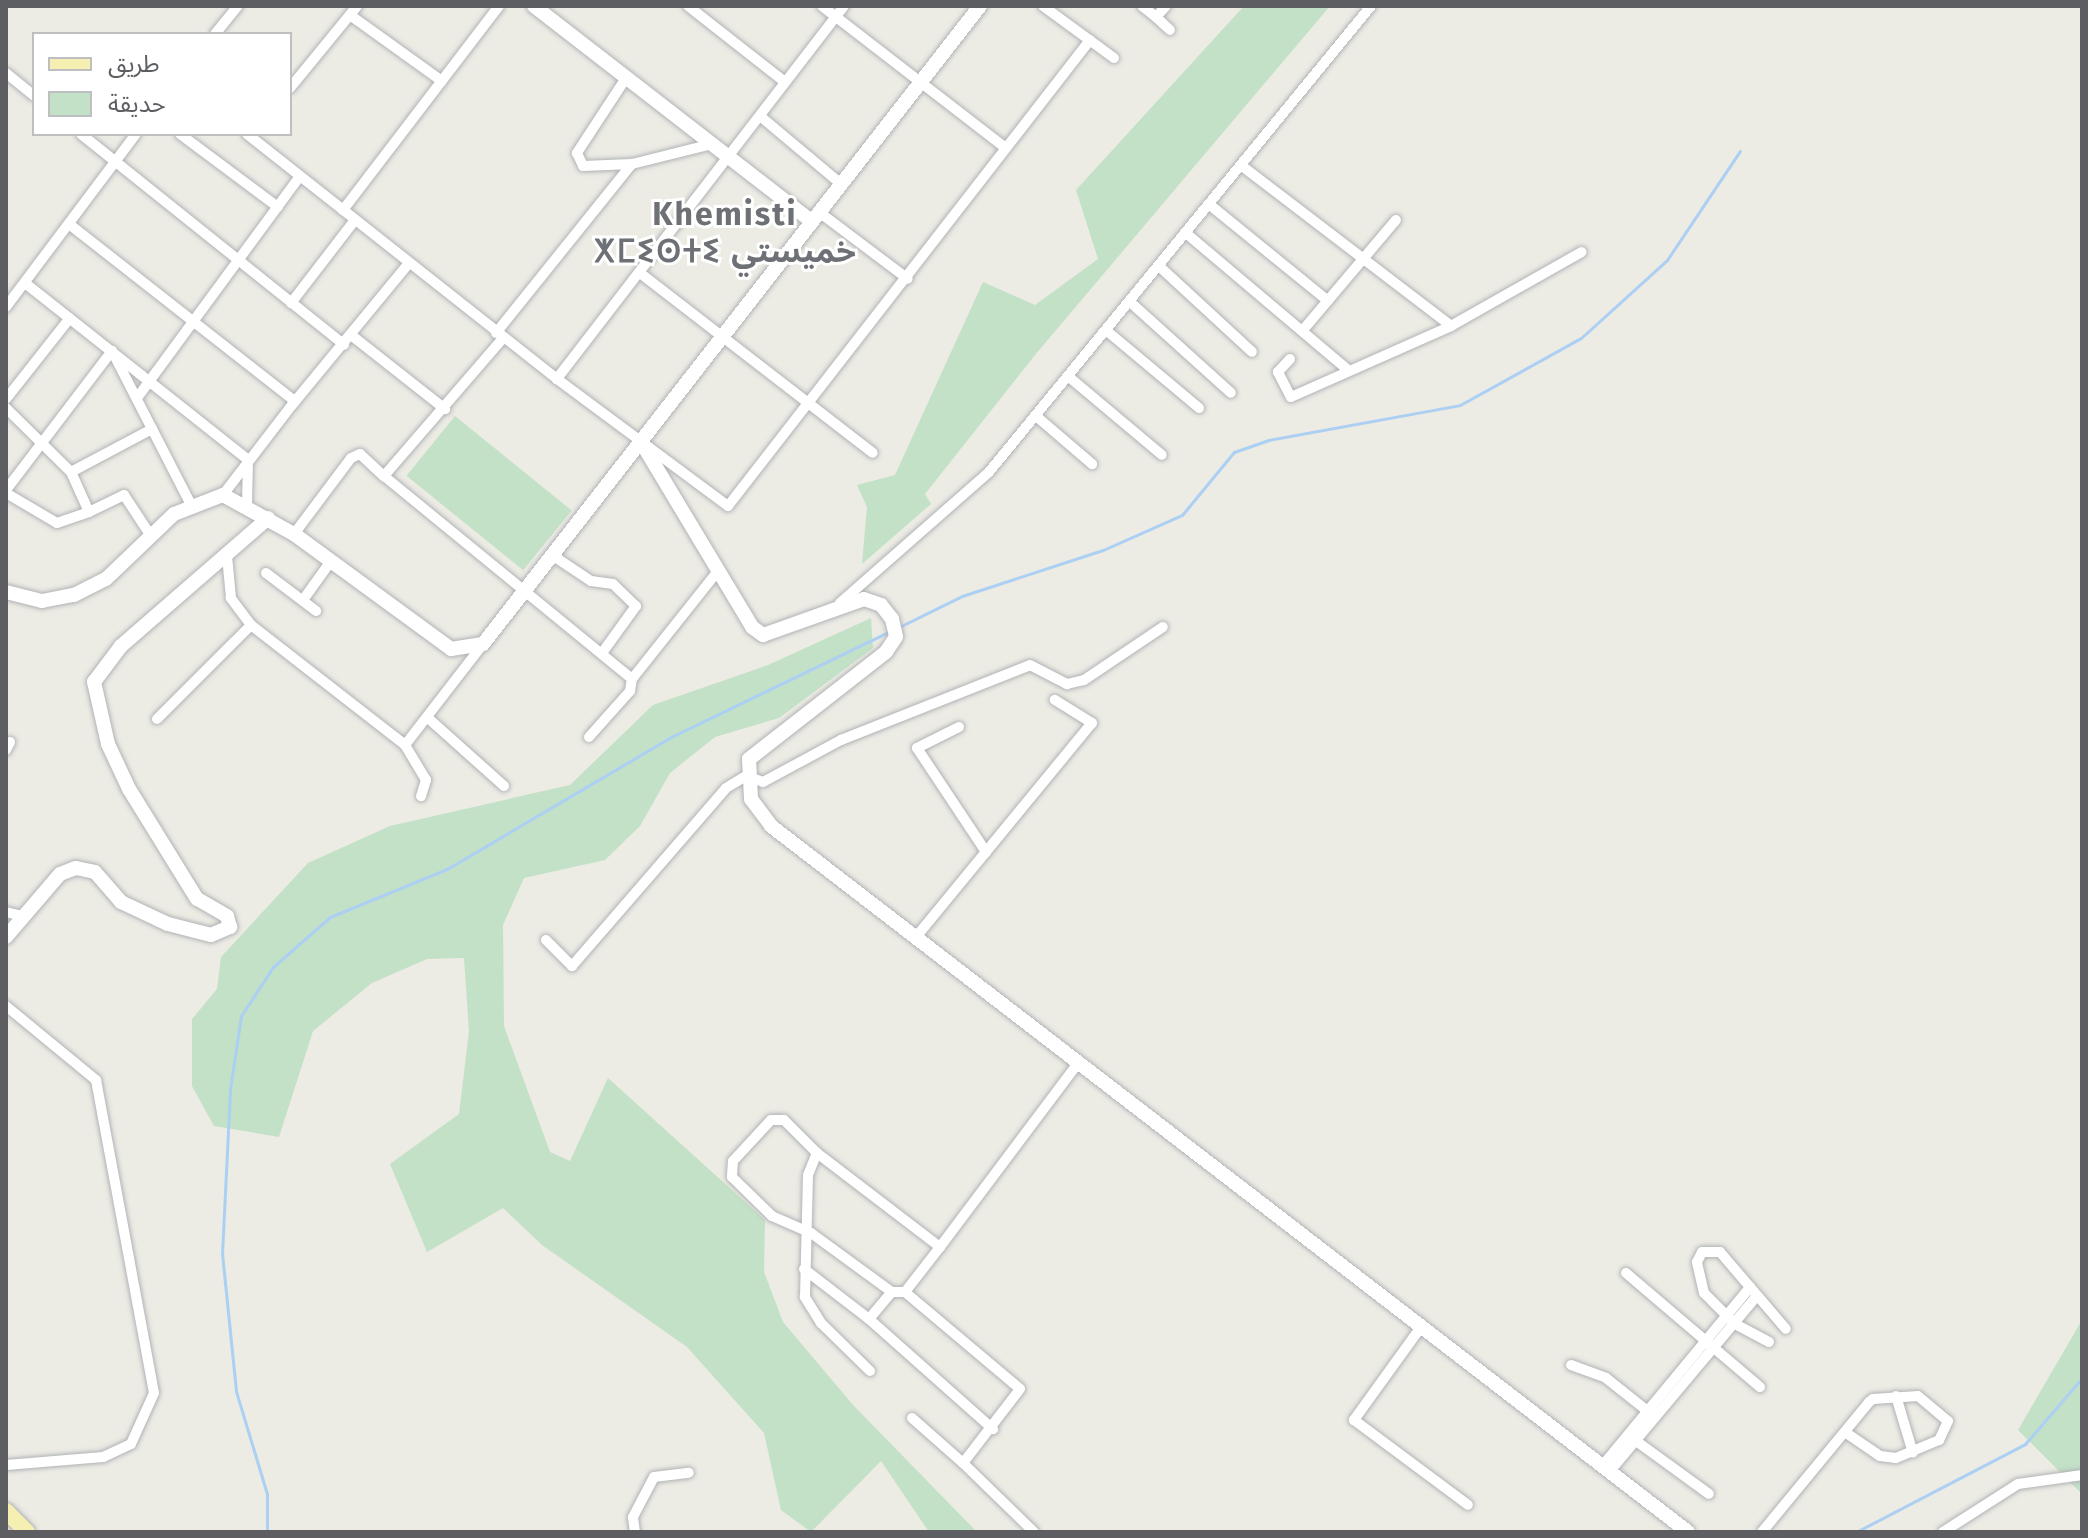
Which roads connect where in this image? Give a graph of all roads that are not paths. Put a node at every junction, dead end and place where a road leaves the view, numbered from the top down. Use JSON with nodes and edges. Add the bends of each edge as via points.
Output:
{"nodes":[{"id":1,"x":238,"y":6,"type":"edge"},
{"id":2,"x":499,"y":6,"type":"edge"},
{"id":3,"x":535,"y":6,"type":"edge"},
{"id":4,"x":688,"y":6,"type":"edge"},
{"id":5,"x":822,"y":6,"type":"edge"},
{"id":6,"x":844,"y":6,"type":"edge"},
{"id":7,"x":980,"y":6,"type":"edge"},
{"id":8,"x":1043,"y":6,"type":"edge"},
{"id":9,"x":1142,"y":6,"type":"edge"},
{"id":10,"x":1166,"y":6,"type":"edge"},
{"id":11,"x":1371,"y":6,"type":"edge"},
{"id":12,"x":354,"y":10,"type":"edge"},
{"id":13,"x":835,"y":16,"type":"junction"},
{"id":14,"x":1156,"y":17,"type":"junction"},
{"id":15,"x":1170,"y":30,"type":"dead end"},
{"id":16,"x":217,"y":32,"type":"edge"},
{"id":17,"x":1090,"y":40,"type":"junction"},
{"id":18,"x":1114,"y":58,"type":"dead end"},
{"id":19,"x":6,"y":73,"type":"edge"},
{"id":20,"x":626,"y":78,"type":"junction"},
{"id":21,"x":923,"y":79,"type":"junction"},
{"id":22,"x":442,"y":81,"type":"junction"},
{"id":23,"x":785,"y":82,"type":"junction"},
{"id":24,"x":292,"y":86,"type":"edge"},
{"id":25,"x":32,"y":94,"type":"edge"},
{"id":26,"x":760,"y":116,"type":"junction"},
{"id":27,"x":83,"y":136,"type":"edge"},
{"id":28,"x":134,"y":136,"type":"edge"},
{"id":29,"x":183,"y":136,"type":"edge"},
{"id":30,"x":250,"y":136,"type":"edge"},
{"id":31,"x":712,"y":144,"type":"junction"},
{"id":32,"x":1006,"y":148,"type":"junction"},
{"id":33,"x":728,"y":157,"type":"junction"},
{"id":34,"x":115,"y":162,"type":"junction"},
{"id":35,"x":632,"y":164,"type":"junction"},
{"id":36,"x":1242,"y":166,"type":"junction"},
{"id":37,"x":300,"y":176,"type":"junction"},
{"id":38,"x":841,"y":184,"type":"junction"},
{"id":39,"x":1210,"y":205,"type":"junction"},
{"id":40,"x":278,"y":207,"type":"junction"},
{"id":41,"x":343,"y":210,"type":"junction"},
{"id":42,"x":815,"y":217,"type":"junction"},
{"id":43,"x":355,"y":220,"type":"junction"},
{"id":44,"x":1396,"y":220,"type":"dead end"},
{"id":45,"x":69,"y":224,"type":"junction"},
{"id":46,"x":1187,"y":234,"type":"junction"},
{"id":47,"x":1582,"y":252,"type":"dead end"},
{"id":48,"x":1363,"y":259,"type":"junction"},
{"id":49,"x":237,"y":262,"type":"junction"},
{"id":50,"x":409,"y":263,"type":"junction"},
{"id":51,"x":1160,"y":267,"type":"junction"},
{"id":52,"x":640,"y":273,"type":"junction"},
{"id":53,"x":908,"y":279,"type":"junction"},
{"id":54,"x":25,"y":283,"type":"junction"},
{"id":55,"x":1129,"y":301,"type":"junction"},
{"id":56,"x":1328,"y":301,"type":"junction"},
{"id":57,"x":291,"y":303,"type":"junction"},
{"id":58,"x":6,"y":307,"type":"edge"},
{"id":59,"x":70,"y":318,"type":"junction"},
{"id":60,"x":191,"y":324,"type":"junction"},
{"id":61,"x":1451,"y":326,"type":"junction"},
{"id":62,"x":1303,"y":330,"type":"junction"},
{"id":63,"x":1107,"y":331,"type":"junction"},
{"id":64,"x":500,"y":335,"type":"junction"},
{"id":65,"x":723,"y":336,"type":"junction"},
{"id":66,"x":348,"y":340,"type":"junction"},
{"id":67,"x":112,"y":351,"type":"junction"},
{"id":68,"x":1252,"y":352,"type":"dead end"},
{"id":69,"x":1290,"y":359,"type":"dead end"},
{"id":70,"x":1348,"y":370,"type":"junction"},
{"id":71,"x":1069,"y":377,"type":"junction"},
{"id":72,"x":557,"y":379,"type":"junction"},
{"id":73,"x":150,"y":380,"type":"junction"},
{"id":74,"x":1231,"y":393,"type":"dead end"},
{"id":75,"x":137,"y":398,"type":"junction"},
{"id":76,"x":6,"y":399,"type":"edge"},
{"id":77,"x":808,"y":403,"type":"junction"},
{"id":78,"x":290,"y":407,"type":"junction"},
{"id":79,"x":6,"y":408,"type":"edge"},
{"id":80,"x":1199,"y":408,"type":"dead end"},
{"id":81,"x":445,"y":409,"type":"junction"},
{"id":82,"x":1036,"y":416,"type":"junction"},
{"id":83,"x":152,"y":429,"type":"junction"},
{"id":84,"x":45,"y":440,"type":"junction"},
{"id":85,"x":641,"y":442,"type":"junction"},
{"id":86,"x":873,"y":453,"type":"dead end"},
{"id":87,"x":1162,"y":455,"type":"dead end"},
{"id":88,"x":248,"y":460,"type":"junction"},
{"id":89,"x":1092,"y":464,"type":"dead end"},
{"id":90,"x":71,"y":472,"type":"junction"},
{"id":91,"x":384,"y":476,"type":"junction"},
{"id":92,"x":6,"y":492,"type":"edge"},
{"id":93,"x":223,"y":495,"type":"junction"},
{"id":94,"x":247,"y":503,"type":"junction"},
{"id":95,"x":191,"y":505,"type":"junction"},
{"id":96,"x":89,"y":512,"type":"junction"},
{"id":97,"x":268,"y":518,"type":"junction"},
{"id":98,"x":294,"y":534,"type":"junction"},
{"id":99,"x":151,"y":536,"type":"junction"},
{"id":100,"x":552,"y":555,"type":"junction"},
{"id":101,"x":227,"y":556,"type":"junction"},
{"id":102,"x":331,"y":561,"type":"junction"},
{"id":103,"x":718,"y":571,"type":"junction"},
{"id":104,"x":266,"y":573,"type":"dead end"},
{"id":105,"x":527,"y":589,"type":"junction"},
{"id":106,"x":6,"y":592,"type":"edge"},
{"id":107,"x":303,"y":600,"type":"junction"},
{"id":108,"x":840,"y":603,"type":"junction"},
{"id":109,"x":316,"y":611,"type":"dead end"},
{"id":110,"x":251,"y":625,"type":"junction"},
{"id":111,"x":1163,"y":627,"type":"dead end"},
{"id":112,"x":483,"y":644,"type":"junction"},
{"id":113,"x":602,"y":653,"type":"junction"},
{"id":114,"x":632,"y":679,"type":"junction"},
{"id":115,"x":1055,"y":700,"type":"dead end"},
{"id":116,"x":428,"y":718,"type":"junction"},
{"id":117,"x":157,"y":719,"type":"dead end"},
{"id":118,"x":959,"y":727,"type":"dead end"},
{"id":119,"x":589,"y":737,"type":"dead end"},
{"id":120,"x":405,"y":745,"type":"junction"},
{"id":121,"x":746,"y":776,"type":"junction"},
{"id":122,"x":504,"y":786,"type":"dead end"},
{"id":123,"x":421,"y":796,"type":"dead end"},
{"id":124,"x":986,"y":852,"type":"junction"},
{"id":125,"x":6,"y":912,"type":"edge"},
{"id":126,"x":22,"y":916,"type":"junction"},
{"id":127,"x":6,"y":937,"type":"edge"},
{"id":128,"x":916,"y":937,"type":"junction"},
{"id":129,"x":546,"y":940,"type":"dead end"},
{"id":130,"x":6,"y":1006,"type":"edge"},
{"id":131,"x":1079,"y":1062,"type":"junction"},
{"id":132,"x":817,"y":1153,"type":"junction"},
{"id":133,"x":811,"y":1233,"type":"junction"},
{"id":134,"x":940,"y":1247,"type":"junction"},
{"id":135,"x":804,"y":1269,"type":"junction"},
{"id":136,"x":1626,"y":1273,"type":"dead end"},
{"id":137,"x":892,"y":1292,"type":"junction"},
{"id":138,"x":905,"y":1292,"type":"junction"},
{"id":139,"x":1754,"y":1292,"type":"junction"},
{"id":140,"x":869,"y":1319,"type":"junction"},
{"id":141,"x":1730,"y":1320,"type":"junction"},
{"id":142,"x":1421,"y":1327,"type":"junction"},
{"id":143,"x":1786,"y":1329,"type":"dead end"},
{"id":144,"x":1769,"y":1342,"type":"dead end"},
{"id":145,"x":1710,"y":1344,"type":"junction"},
{"id":146,"x":1571,"y":1365,"type":"dead end"},
{"id":147,"x":870,"y":1371,"type":"dead end"},
{"id":148,"x":1760,"y":1387,"type":"dead end"},
{"id":149,"x":1896,"y":1396,"type":"junction"},
{"id":150,"x":1651,"y":1414,"type":"junction"},
{"id":151,"x":912,"y":1418,"type":"dead end"},
{"id":152,"x":993,"y":1429,"type":"junction"},
{"id":153,"x":1845,"y":1432,"type":"junction"},
{"id":154,"x":1631,"y":1438,"type":"junction"},
{"id":155,"x":1913,"y":1453,"type":"junction"},
{"id":156,"x":963,"y":1463,"type":"junction"},
{"id":157,"x":6,"y":1465,"type":"edge"},
{"id":158,"x":1606,"y":1468,"type":"junction"},
{"id":159,"x":689,"y":1473,"type":"dead end"},
{"id":160,"x":2082,"y":1475,"type":"edge"},
{"id":161,"x":1709,"y":1494,"type":"dead end"},
{"id":162,"x":1468,"y":1505,"type":"dead end"},
{"id":163,"x":6,"y":1511,"type":"edge"},
{"id":164,"x":27,"y":1532,"type":"edge"},
{"id":165,"x":635,"y":1532,"type":"edge"},
{"id":166,"x":1034,"y":1532,"type":"edge"},
{"id":167,"x":1688,"y":1532,"type":"edge"},
{"id":168,"x":1762,"y":1532,"type":"edge"},
{"id":169,"x":1943,"y":1532,"type":"edge"}],
"edges":[{"from":1,"to":16,"type":"street"},
{"from":2,"to":22,"type":"street"},
{"from":3,"to":20,"type":"street"},
{"from":4,"to":23,"type":"street"},
{"from":5,"to":13,"type":"street"},
{"from":6,"to":13,"type":"street"},
{"from":7,"to":21,"type":"street"},
{"from":8,"to":17,"type":"street"},
{"from":9,"to":14,"type":"street"},
{"from":10,"to":14,"type":"street"},
{"from":11,"to":36,"type":"street"},
{"from":12,"to":22,"type":"street"},
{"from":12,"to":24,"type":"street"},
{"from":13,"to":21,"type":"street"},
{"from":13,"to":23,"type":"street"},
{"from":14,"to":15,"type":"street"},
{"from":17,"to":18,"type":"street"},
{"from":17,"to":32,"type":"street"},
{"from":19,"to":25,"type":"street"},
{"from":20,"to":31,"type":"street"},
{"from":20,"to":35,"type":"street","via":[[583,140],[577,161],[589,169]]},
{"from":21,"to":32,"type":"street"},
{"from":21,"to":38,"type":"street"},
{"from":22,"to":41,"type":"street"},
{"from":23,"to":26,"type":"street"},
{"from":26,"to":33,"type":"street"},
{"from":26,"to":38,"type":"street"},
{"from":27,"to":34,"type":"street"},
{"from":28,"to":34,"type":"street"},
{"from":29,"to":40,"type":"street"},
{"from":30,"to":37,"type":"street"},
{"from":31,"to":33,"type":"street"},
{"from":31,"to":35,"type":"street"},
{"from":32,"to":53,"type":"street"},
{"from":33,"to":42,"type":"street"},
{"from":33,"to":52,"type":"street"},
{"from":34,"to":45,"type":"street"},
{"from":34,"to":49,"type":"street"},
{"from":35,"to":64,"type":"street"},
{"from":36,"to":39,"type":"street"},
{"from":36,"to":48,"type":"street"},
{"from":37,"to":40,"type":"street"},
{"from":37,"to":41,"type":"street"},
{"from":38,"to":42,"type":"street"},
{"from":39,"to":46,"type":"street"},
{"from":39,"to":56,"type":"street"},
{"from":40,"to":49,"type":"street"},
{"from":41,"to":43,"type":"street"},
{"from":42,"to":53,"type":"street"},
{"from":42,"to":65,"type":"street"},
{"from":43,"to":50,"type":"street"},
{"from":43,"to":57,"type":"street"},
{"from":44,"to":48,"type":"street"},
{"from":45,"to":54,"type":"street"},
{"from":45,"to":60,"type":"street"},
{"from":46,"to":51,"type":"street"},
{"from":46,"to":62,"type":"street"},
{"from":47,"to":61,"type":"street"},
{"from":48,"to":56,"type":"street"},
{"from":48,"to":61,"type":"street"},
{"from":49,"to":57,"type":"street"},
{"from":49,"to":60,"type":"street"},
{"from":50,"to":64,"type":"street"},
{"from":50,"to":66,"type":"street"},
{"from":51,"to":55,"type":"street"},
{"from":51,"to":68,"type":"street"},
{"from":52,"to":65,"type":"street"},
{"from":52,"to":72,"type":"street"},
{"from":53,"to":77,"type":"street"},
{"from":54,"to":58,"type":"street"},
{"from":54,"to":59,"type":"street"},
{"from":55,"to":63,"type":"street"},
{"from":55,"to":74,"type":"street"},
{"from":56,"to":62,"type":"street"},
{"from":57,"to":66,"type":"street"},
{"from":59,"to":67,"type":"street"},
{"from":59,"to":76,"type":"street"},
{"from":60,"to":73,"type":"street"},
{"from":60,"to":78,"type":"street","via":[[295,401]]},
{"from":61,"to":70,"type":"street"},
{"from":62,"to":70,"type":"street"},
{"from":63,"to":71,"type":"street"},
{"from":63,"to":80,"type":"street"},
{"from":64,"to":72,"type":"street"},
{"from":64,"to":81,"type":"street"},
{"from":65,"to":77,"type":"street"},
{"from":65,"to":85,"type":"street"},
{"from":66,"to":78,"type":"street"},
{"from":66,"to":81,"type":"street"},
{"from":67,"to":73,"type":"street"},
{"from":67,"to":75,"type":"street"},
{"from":67,"to":84,"type":"street"},
{"from":69,"to":70,"type":"street","via":[[1278,372],[1291,397]]},
{"from":71,"to":82,"type":"street"},
{"from":71,"to":87,"type":"street"},
{"from":72,"to":85,"type":"street"},
{"from":73,"to":75,"type":"street"},
{"from":73,"to":88,"type":"street"},
{"from":75,"to":83,"type":"street"},
{"from":77,"to":85,"type":"street","via":[[728,506]]},
{"from":77,"to":86,"type":"street"},
{"from":78,"to":88,"type":"street"},
{"from":79,"to":84,"type":"street"},
{"from":81,"to":91,"type":"street"},
{"from":82,"to":89,"type":"street"},
{"from":82,"to":108,"type":"street","via":[[989,472]]},
{"from":83,"to":90,"type":"street"},
{"from":83,"to":95,"type":"street"},
{"from":84,"to":90,"type":"street"},
{"from":84,"to":92,"type":"street"},
{"from":85,"to":100,"type":"street"},
{"from":85,"to":103,"type":"street"},
{"from":88,"to":93,"type":"street"},
{"from":88,"to":94,"type":"street"},
{"from":90,"to":96,"type":"street"},
{"from":91,"to":98,"type":"street","via":[[360,454],[351,458]]},
{"from":91,"to":105,"type":"street"},
{"from":92,"to":96,"type":"street","via":[[57,523]]},
{"from":93,"to":94,"type":"street"},
{"from":93,"to":95,"type":"street"},
{"from":94,"to":97,"type":"street"},
{"from":95,"to":99,"type":"street"},
{"from":96,"to":99,"type":"street","via":[[124,495]]},
{"from":97,"to":98,"type":"street"},
{"from":97,"to":101,"type":"street"},
{"from":98,"to":102,"type":"street"},
{"from":99,"to":106,"type":"street","via":[[106,579],[74,595],[42,601]]},
{"from":100,"to":105,"type":"street"},
{"from":100,"to":113,"type":"street","via":[[591,581],[613,584],[636,606]]},
{"from":101,"to":110,"type":"street","via":[[231,598]]},
{"from":101,"to":126,"type":"street","via":[[121,646],[94,682],[123,778],[197,899],[227,916],[230,927],[199,934],[135,911],[86,868],[60,874]]},
{"from":102,"to":107,"type":"street"},
{"from":102,"to":112,"type":"street","via":[[451,649]]},
{"from":103,"to":108,"type":"street","via":[[763,635]]},
{"from":103,"to":114,"type":"street"},
{"from":104,"to":107,"type":"street"},
{"from":105,"to":112,"type":"street"},
{"from":105,"to":113,"type":"street"},
{"from":107,"to":109,"type":"street"},
{"from":108,"to":121,"type":"street","via":[[864,599],[881,605],[892,619],[896,637],[886,652],[762,743],[749,759]]},
{"from":110,"to":117,"type":"street"},
{"from":110,"to":120,"type":"street"},
{"from":111,"to":121,"type":"street","via":[[1084,680],[1067,684],[1030,665],[841,740],[763,782]]},
{"from":112,"to":116,"type":"street"},
{"from":113,"to":114,"type":"street"},
{"from":114,"to":119,"type":"street","via":[[630,691]]},
{"from":115,"to":124,"type":"street","via":[[1092,723]]},
{"from":116,"to":120,"type":"street"},
{"from":116,"to":122,"type":"street"},
{"from":118,"to":124,"type":"street","via":[[917,748]]},
{"from":120,"to":123,"type":"street","via":[[426,780]]},
{"from":121,"to":128,"type":"street","via":[[756,810],[771,826]]},
{"from":121,"to":129,"type":"street","via":[[726,788],[572,966]]},
{"from":124,"to":128,"type":"street"},
{"from":125,"to":126,"type":"street"},
{"from":126,"to":127,"type":"street"},
{"from":128,"to":131,"type":"street"},
{"from":130,"to":157,"type":"street","via":[[96,1080],[154,1393],[131,1444],[103,1457]]},
{"from":131,"to":134,"type":"street"},
{"from":131,"to":142,"type":"street"},
{"from":132,"to":133,"type":"street","via":[[808,1175]]},
{"from":132,"to":133,"type":"street","via":[[784,1120],[771,1120],[731,1170],[772,1216]]},
{"from":132,"to":134,"type":"street"},
{"from":133,"to":135,"type":"street"},
{"from":133,"to":137,"type":"street"},
{"from":134,"to":138,"type":"street"},
{"from":135,"to":140,"type":"street"},
{"from":135,"to":147,"type":"street","via":[[808,1306]]},
{"from":136,"to":145,"type":"street"},
{"from":137,"to":138,"type":"street"},
{"from":137,"to":140,"type":"street"},
{"from":138,"to":152,"type":"street","via":[[1017,1385],[1019,1395]]},
{"from":139,"to":141,"type":"street"},
{"from":139,"to":141,"type":"street","via":[[1720,1252],[1699,1255],[1700,1286]]},
{"from":139,"to":143,"type":"street"},
{"from":140,"to":152,"type":"street"},
{"from":141,"to":144,"type":"street"},
{"from":141,"to":145,"type":"street"},
{"from":142,"to":158,"type":"street"},
{"from":142,"to":162,"type":"street","via":[[1354,1420]]},
{"from":145,"to":148,"type":"street"},
{"from":145,"to":150,"type":"street"},
{"from":146,"to":150,"type":"street","via":[[1606,1378]]},
{"from":149,"to":153,"type":"street","via":[[1873,1399]]},
{"from":149,"to":155,"type":"street"},
{"from":149,"to":155,"type":"street","via":[[1926,1399],[1948,1421],[1943,1436]]},
{"from":150,"to":154,"type":"street"},
{"from":151,"to":156,"type":"street"},
{"from":152,"to":156,"type":"street"},
{"from":153,"to":155,"type":"street","via":[[1880,1456]]},
{"from":153,"to":168,"type":"street"},
{"from":154,"to":158,"type":"street"},
{"from":154,"to":161,"type":"street"},
{"from":156,"to":166,"type":"street"},
{"from":158,"to":167,"type":"street"},
{"from":159,"to":165,"type":"street","via":[[654,1477],[633,1517]]},
{"from":160,"to":169,"type":"street","via":[[2018,1484]]},
{"from":163,"to":164,"type":"main road"}]}
